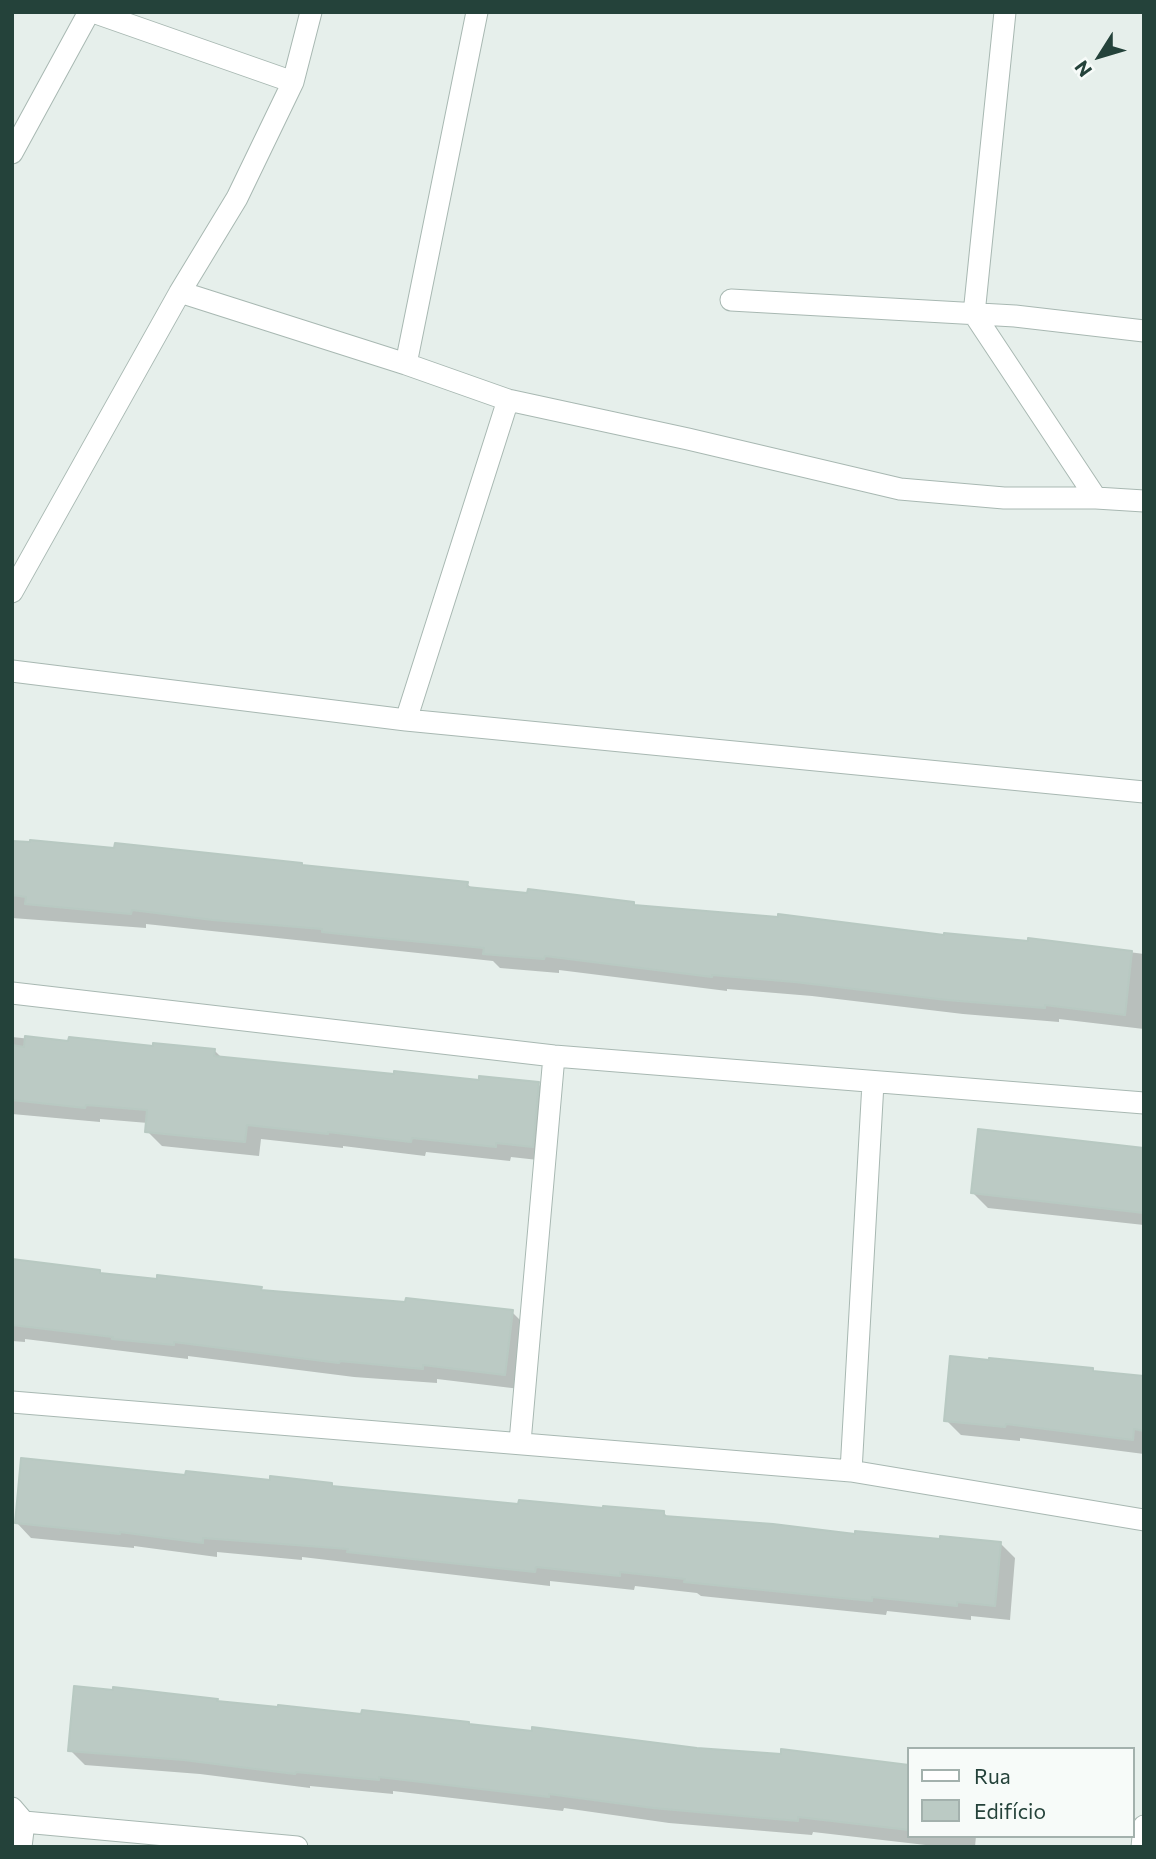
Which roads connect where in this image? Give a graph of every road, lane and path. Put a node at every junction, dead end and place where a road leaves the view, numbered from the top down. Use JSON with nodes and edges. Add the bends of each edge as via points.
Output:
{"nodes":[{"id":1,"x":91,"y":12,"type":"edge"},
{"id":2,"x":311,"y":12,"type":"edge"},
{"id":3,"x":477,"y":12,"type":"edge"},
{"id":4,"x":1005,"y":12,"type":"edge"},
{"id":5,"x":293,"y":82,"type":"junction"},
{"id":6,"x":12,"y":153,"type":"edge"},
{"id":7,"x":180,"y":292,"type":"junction"},
{"id":8,"x":731,"y":300,"type":"dead end"},
{"id":9,"x":974,"y":314,"type":"junction"},
{"id":10,"x":1144,"y":331,"type":"edge"},
{"id":11,"x":406,"y":363,"type":"junction"},
{"id":12,"x":508,"y":400,"type":"junction"},
{"id":13,"x":1096,"y":498,"type":"junction"},
{"id":14,"x":1144,"y":501,"type":"edge"},
{"id":15,"x":12,"y":592,"type":"edge"},
{"id":16,"x":12,"y":671,"type":"edge"},
{"id":17,"x":406,"y":720,"type":"junction"},
{"id":18,"x":1144,"y":792,"type":"edge"},
{"id":19,"x":12,"y":993,"type":"edge"},
{"id":20,"x":554,"y":1056,"type":"junction"},
{"id":21,"x":873,"y":1083,"type":"junction"},
{"id":22,"x":1144,"y":1103,"type":"edge"},
{"id":23,"x":12,"y":1402,"type":"edge"},
{"id":24,"x":520,"y":1443,"type":"junction"},
{"id":25,"x":851,"y":1471,"type":"junction"},
{"id":26,"x":1144,"y":1520,"type":"edge"},
{"id":27,"x":18,"y":1815,"type":"edge"},
{"id":28,"x":1144,"y":1826,"type":"edge"},
{"id":29,"x":21,"y":1847,"type":"edge"},
{"id":30,"x":297,"y":1847,"type":"edge"},
{"id":31,"x":1142,"y":1847,"type":"edge"}],
"edges":[{"from":1,"to":5,"type":"street"},
{"from":1,"to":6,"type":"street"},
{"from":2,"to":5,"type":"street"},
{"from":3,"to":11,"type":"street"},
{"from":4,"to":9,"type":"street"},
{"from":5,"to":7,"type":"street","via":[[237,198]]},
{"from":7,"to":11,"type":"street"},
{"from":7,"to":15,"type":"street"},
{"from":8,"to":9,"type":"street"},
{"from":9,"to":10,"type":"street"},
{"from":9,"to":13,"type":"street"},
{"from":11,"to":12,"type":"street"},
{"from":12,"to":13,"type":"street","via":[[900,489],[1004,498]]},
{"from":12,"to":17,"type":"street"},
{"from":13,"to":14,"type":"street"},
{"from":16,"to":17,"type":"street"},
{"from":17,"to":18,"type":"street"},
{"from":19,"to":20,"type":"street"},
{"from":20,"to":21,"type":"street"},
{"from":20,"to":24,"type":"street"},
{"from":21,"to":22,"type":"street"},
{"from":21,"to":25,"type":"street"},
{"from":23,"to":24,"type":"street"},
{"from":24,"to":25,"type":"street"},
{"from":25,"to":26,"type":"street"},
{"from":27,"to":29,"type":"street"},
{"from":27,"to":30,"type":"street"},
{"from":28,"to":31,"type":"street"}]}
